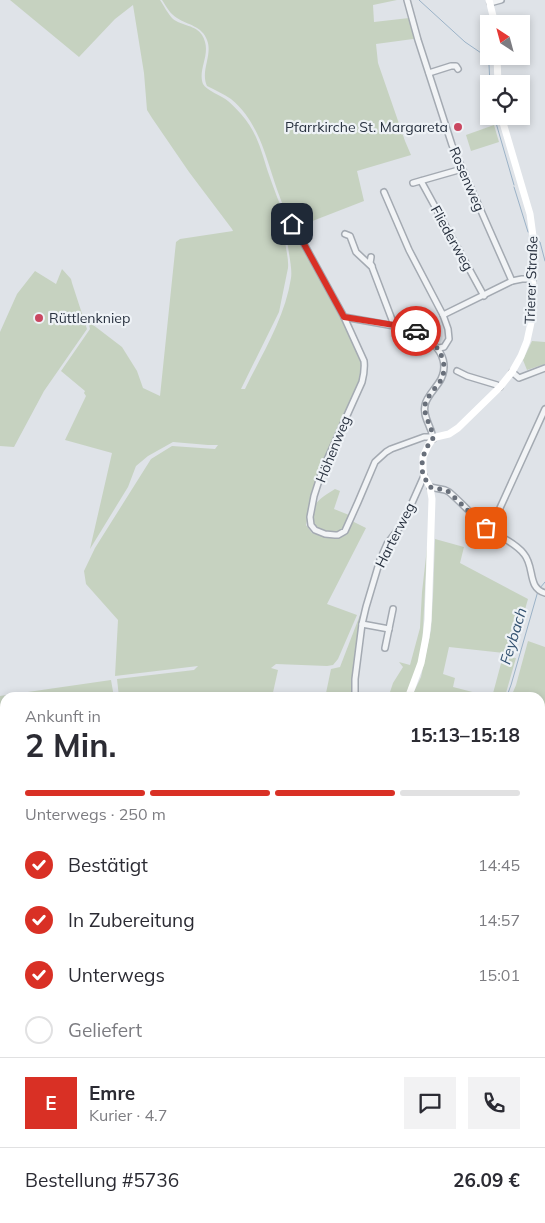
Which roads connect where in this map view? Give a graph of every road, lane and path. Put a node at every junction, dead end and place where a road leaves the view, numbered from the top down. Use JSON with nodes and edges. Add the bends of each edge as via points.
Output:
{"nodes":[{"id":1,"x":407,"y":0,"type":"edge"},
{"id":2,"x":501,"y":0,"type":"edge"},
{"id":3,"x":490,"y":2,"type":"edge"},
{"id":4,"x":493,"y":15,"type":"edge"},
{"id":5,"x":458,"y":69,"type":"dead end"},
{"id":6,"x":429,"y":73,"type":"junction"},
{"id":7,"x":504,"y":125,"type":"edge"},
{"id":8,"x":462,"y":170,"type":"junction"},
{"id":9,"x":421,"y":181,"type":"junction"},
{"id":10,"x":413,"y":184,"type":"dead end"},
{"id":11,"x":384,"y":192,"type":"dead end"},
{"id":12,"x":287,"y":217,"type":"dead end"},
{"id":13,"x":345,"y":234,"type":"dead end"},
{"id":14,"x":372,"y":257,"type":"dead end"},
{"id":15,"x":372,"y":267,"type":"junction"},
{"id":16,"x":533,"y":279,"type":"junction"},
{"id":17,"x":512,"y":281,"type":"junction"},
{"id":18,"x":484,"y":296,"type":"junction"},
{"id":19,"x":443,"y":315,"type":"junction"},
{"id":20,"x":344,"y":317,"type":"junction"},
{"id":21,"x":394,"y":325,"type":"junction"},
{"id":22,"x":439,"y":348,"type":"junction"},
{"id":23,"x":545,"y":368,"type":"edge"},
{"id":24,"x":457,"y":371,"type":"dead end"},
{"id":25,"x":512,"y":372,"type":"junction"},
{"id":26,"x":500,"y":387,"type":"junction"},
{"id":27,"x":545,"y":408,"type":"edge"},
{"id":28,"x":542,"y":421,"type":"edge"},
{"id":29,"x":432,"y":438,"type":"junction"},
{"id":30,"x":424,"y":476,"type":"junction"},
{"id":31,"x":430,"y":487,"type":"junction"},
{"id":32,"x":490,"y":530,"type":"junction"},
{"id":33,"x":541,"y":591,"type":"edge"},
{"id":34,"x":393,"y":608,"type":"dead end"},
{"id":35,"x":362,"y":624,"type":"junction"},
{"id":36,"x":389,"y":629,"type":"junction"},
{"id":37,"x":385,"y":648,"type":"dead end"},
{"id":38,"x":355,"y":692,"type":"edge"},
{"id":39,"x":410,"y":692,"type":"edge"}],
"edges":[{"from":1,"to":6,"type":"street","name":"Rosenweg"},
{"from":2,"to":3,"type":"street"},
{"from":3,"to":4,"type":"main road"},
{"from":5,"to":6,"type":"street","via":[[451,66]]},
{"from":6,"to":8,"type":"street","name":"Rosenweg"},
{"from":7,"to":16,"type":"main road","name":"Trierer Straße","via":[[530,214]]},
{"from":8,"to":9,"type":"street"},
{"from":8,"to":17,"type":"street","name":"Rosenweg"},
{"from":9,"to":10,"type":"street"},
{"from":9,"to":18,"type":"street","name":"Fliederweg"},
{"from":11,"to":19,"type":"street","via":[[409,250]]},
{"from":12,"to":20,"type":"street","name":"Höhenweg"},
{"from":13,"to":15,"type":"street","via":[[350,236],[356,253]]},
{"from":14,"to":15,"type":"street"},
{"from":15,"to":21,"type":"street"},
{"from":16,"to":17,"type":"street"},
{"from":16,"to":25,"type":"main road","name":"Trierer Straße","via":[[528,341]]},
{"from":17,"to":18,"type":"street"},
{"from":18,"to":19,"type":"street"},
{"from":19,"to":22,"type":"street","via":[[449,339],[444,347]]},
{"from":20,"to":21,"type":"street"},
{"from":20,"to":29,"type":"street","name":"Höhenweg","via":[[364,361],[365,373],[322,471],[312,506],[311,525],[325,534],[338,535],[345,531],[375,462],[391,449],[424,436]]},
{"from":21,"to":22,"type":"street","via":[[420,333]]},
{"from":22,"to":29,"type":"street","via":[[445,364],[442,378],[424,407]]},
{"from":23,"to":25,"type":"street","via":[[519,378]]},
{"from":24,"to":26,"type":"street"},
{"from":25,"to":26,"type":"main road","name":"Trierer Straße"},
{"from":26,"to":29,"type":"main road","name":"Trierer Straße","via":[[458,428]]},
{"from":27,"to":28,"type":"street"},
{"from":28,"to":32,"type":"street"},
{"from":29,"to":30,"type":"main road","via":[[423,457]]},
{"from":30,"to":31,"type":"main road"},
{"from":30,"to":35,"type":"street","name":"Harterweg","via":[[403,523],[387,544],[380,560]]},
{"from":31,"to":32,"type":"street","via":[[449,492]]},
{"from":31,"to":39,"type":"main road","via":[[427,628],[421,663]]},
{"from":32,"to":33,"type":"street","via":[[526,556],[533,585]]},
{"from":34,"to":36,"type":"street"},
{"from":35,"to":36,"type":"street"},
{"from":35,"to":38,"type":"street","name":"Harterweg"},
{"from":36,"to":37,"type":"street"}]}
